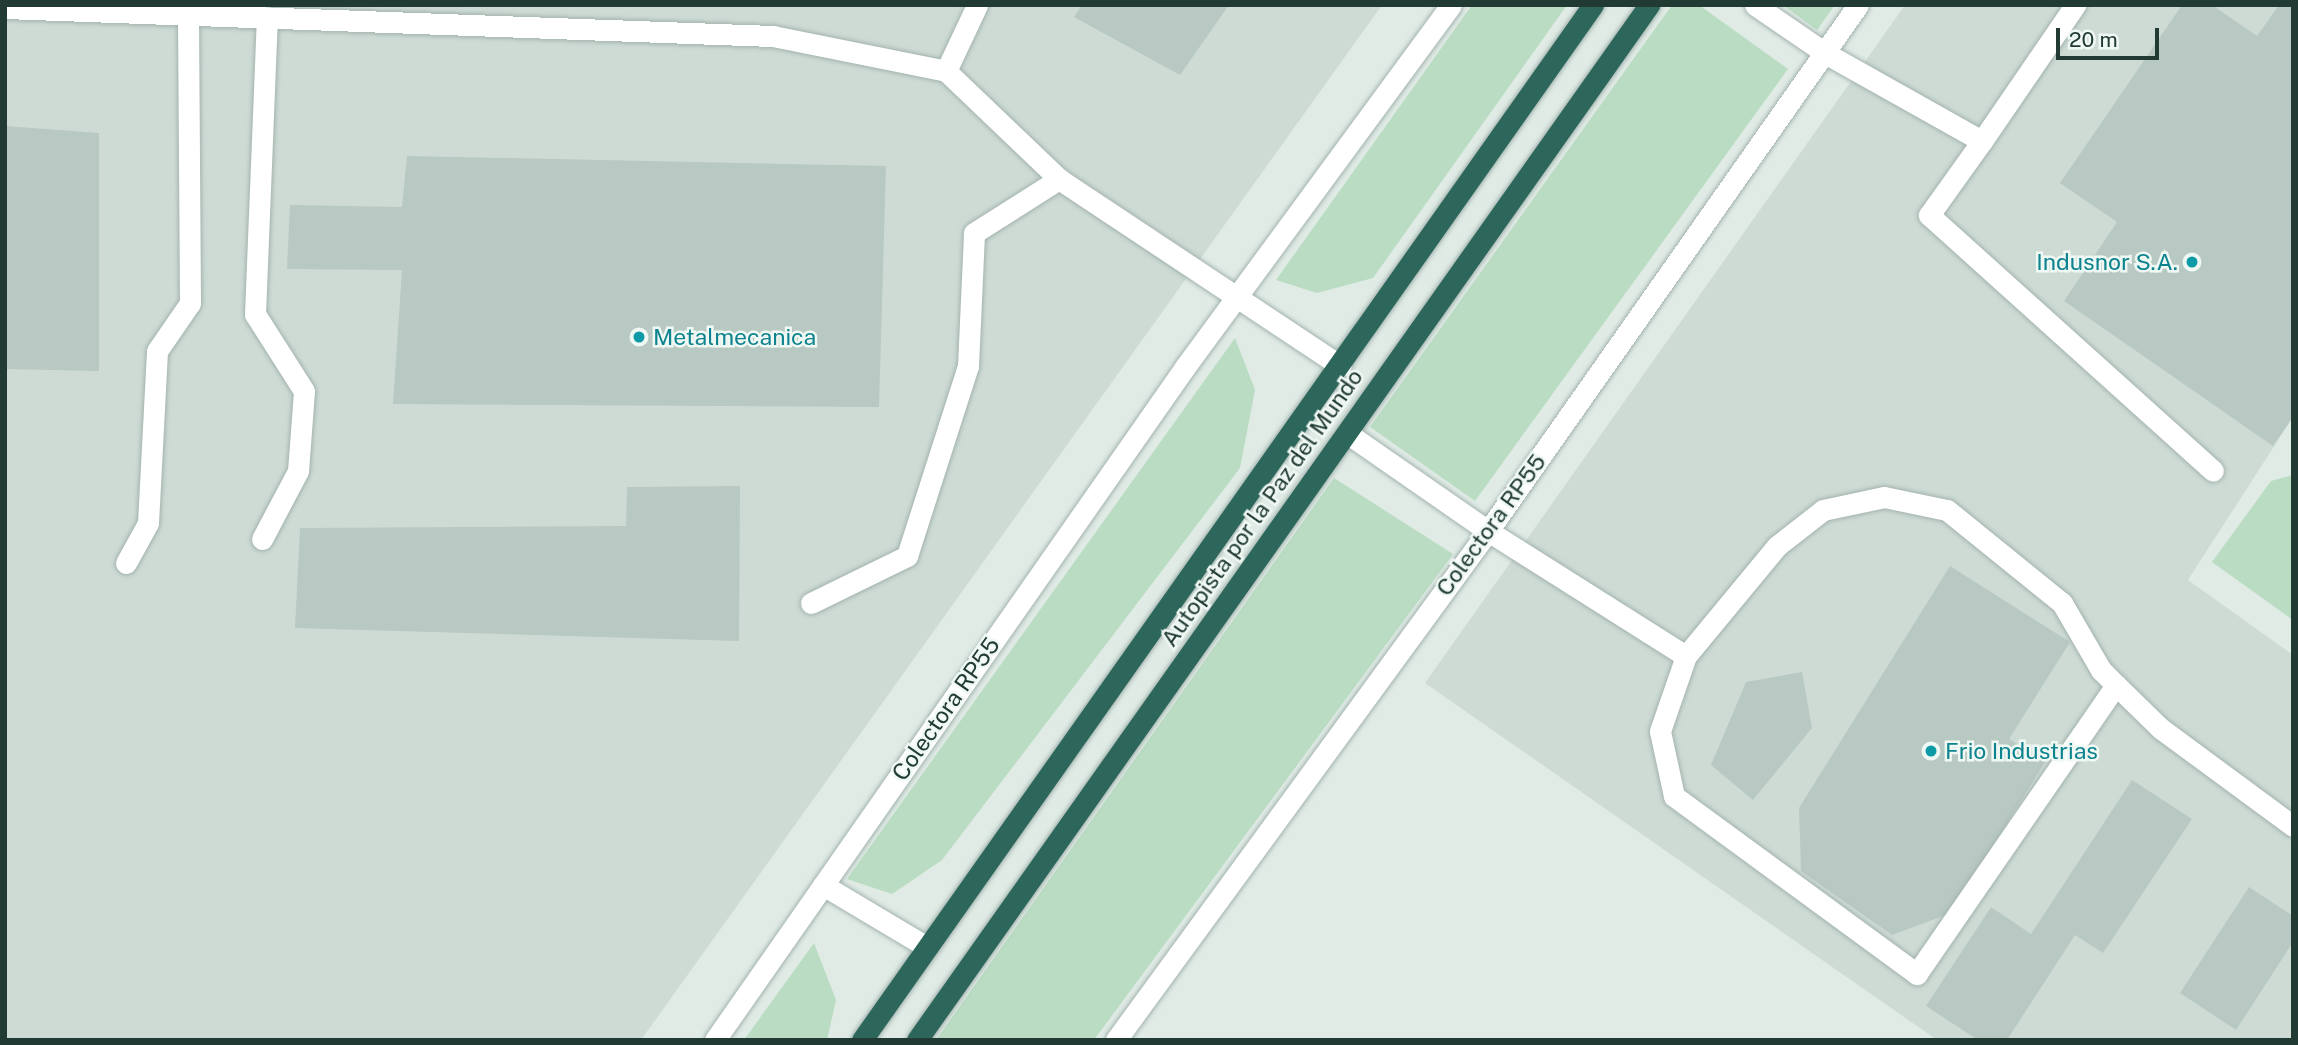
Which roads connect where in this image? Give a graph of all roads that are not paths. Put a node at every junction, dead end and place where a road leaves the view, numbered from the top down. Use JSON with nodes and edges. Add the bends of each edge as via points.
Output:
{"nodes":[{"id":1,"x":977,"y":5,"type":"edge"},
{"id":2,"x":1451,"y":5,"type":"edge"},
{"id":3,"x":1593,"y":5,"type":"edge"},
{"id":4,"x":1649,"y":5,"type":"edge"},
{"id":5,"x":1755,"y":5,"type":"edge"},
{"id":6,"x":1858,"y":5,"type":"edge"},
{"id":7,"x":2075,"y":5,"type":"edge"},
{"id":8,"x":5,"y":8,"type":"edge"},
{"id":9,"x":188,"y":15,"type":"junction"},
{"id":10,"x":267,"y":18,"type":"junction"},
{"id":11,"x":1825,"y":53,"type":"junction"},
{"id":12,"x":946,"y":71,"type":"junction"},
{"id":13,"x":1982,"y":141,"type":"junction"},
{"id":14,"x":1059,"y":179,"type":"junction"},
{"id":15,"x":1235,"y":299,"type":"junction"},
{"id":16,"x":1340,"y":366,"type":"junction"},
{"id":17,"x":1347,"y":433,"type":"junction"},
{"id":18,"x":2213,"y":471,"type":"dead end"},
{"id":19,"x":1488,"y":531,"type":"junction"},
{"id":20,"x":262,"y":539,"type":"dead end"},
{"id":21,"x":125,"y":563,"type":"dead end"},
{"id":22,"x":811,"y":603,"type":"dead end"},
{"id":23,"x":1686,"y":656,"type":"junction"},
{"id":24,"x":2116,"y":685,"type":"junction"},
{"id":25,"x":2293,"y":826,"type":"edge"},
{"id":26,"x":823,"y":885,"type":"junction"},
{"id":27,"x":927,"y":947,"type":"junction"},
{"id":28,"x":715,"y":1040,"type":"edge"},
{"id":29,"x":862,"y":1040,"type":"edge"},
{"id":30,"x":917,"y":1040,"type":"edge"},
{"id":31,"x":1116,"y":1040,"type":"edge"}],
"edges":[{"from":1,"to":12,"type":"street"},
{"from":2,"to":15,"type":"street","name":"Colectora RP55"},
{"from":3,"to":16,"type":"highway","name":"Autopista por la Paz del Mundo"},
{"from":4,"to":17,"type":"highway","name":"Autopista por la Paz del Mundo"},
{"from":5,"to":11,"type":"street"},
{"from":6,"to":11,"type":"street","name":"Colectora RP55"},
{"from":7,"to":13,"type":"street"},
{"from":8,"to":9,"type":"street"},
{"from":9,"to":10,"type":"street"},
{"from":9,"to":21,"type":"street","via":[[190,303],[157,351],[148,523]]},
{"from":10,"to":12,"type":"street","via":[[773,36]]},
{"from":10,"to":20,"type":"street","via":[[255,314],[304,391],[298,471]]},
{"from":11,"to":13,"type":"street"},
{"from":11,"to":19,"type":"street","name":"Colectora RP55"},
{"from":12,"to":14,"type":"street"},
{"from":13,"to":18,"type":"street","via":[[1928,215]]},
{"from":14,"to":15,"type":"street"},
{"from":14,"to":22,"type":"street","via":[[974,233],[968,366],[907,556]]},
{"from":15,"to":16,"type":"street"},
{"from":15,"to":26,"type":"street","name":"Colectora RP55"},
{"from":16,"to":27,"type":"highway","name":"Autopista por la Paz del Mundo"},
{"from":17,"to":19,"type":"street"},
{"from":17,"to":30,"type":"highway","name":"Autopista por la Paz del Mundo"},
{"from":19,"to":23,"type":"street"},
{"from":19,"to":31,"type":"street","name":"Colectora RP55"},
{"from":23,"to":24,"type":"street","via":[[1777,545],[1823,510],[1884,497],[1947,510],[2062,603],[2101,670]]},
{"from":23,"to":24,"type":"street","via":[[1660,731],[1674,796],[1917,974]]},
{"from":24,"to":25,"type":"street","via":[[2160,728]]},
{"from":26,"to":27,"type":"street"},
{"from":26,"to":28,"type":"street","name":"Colectora RP55"},
{"from":27,"to":29,"type":"highway","name":"Autopista por la Paz del Mundo"}]}
